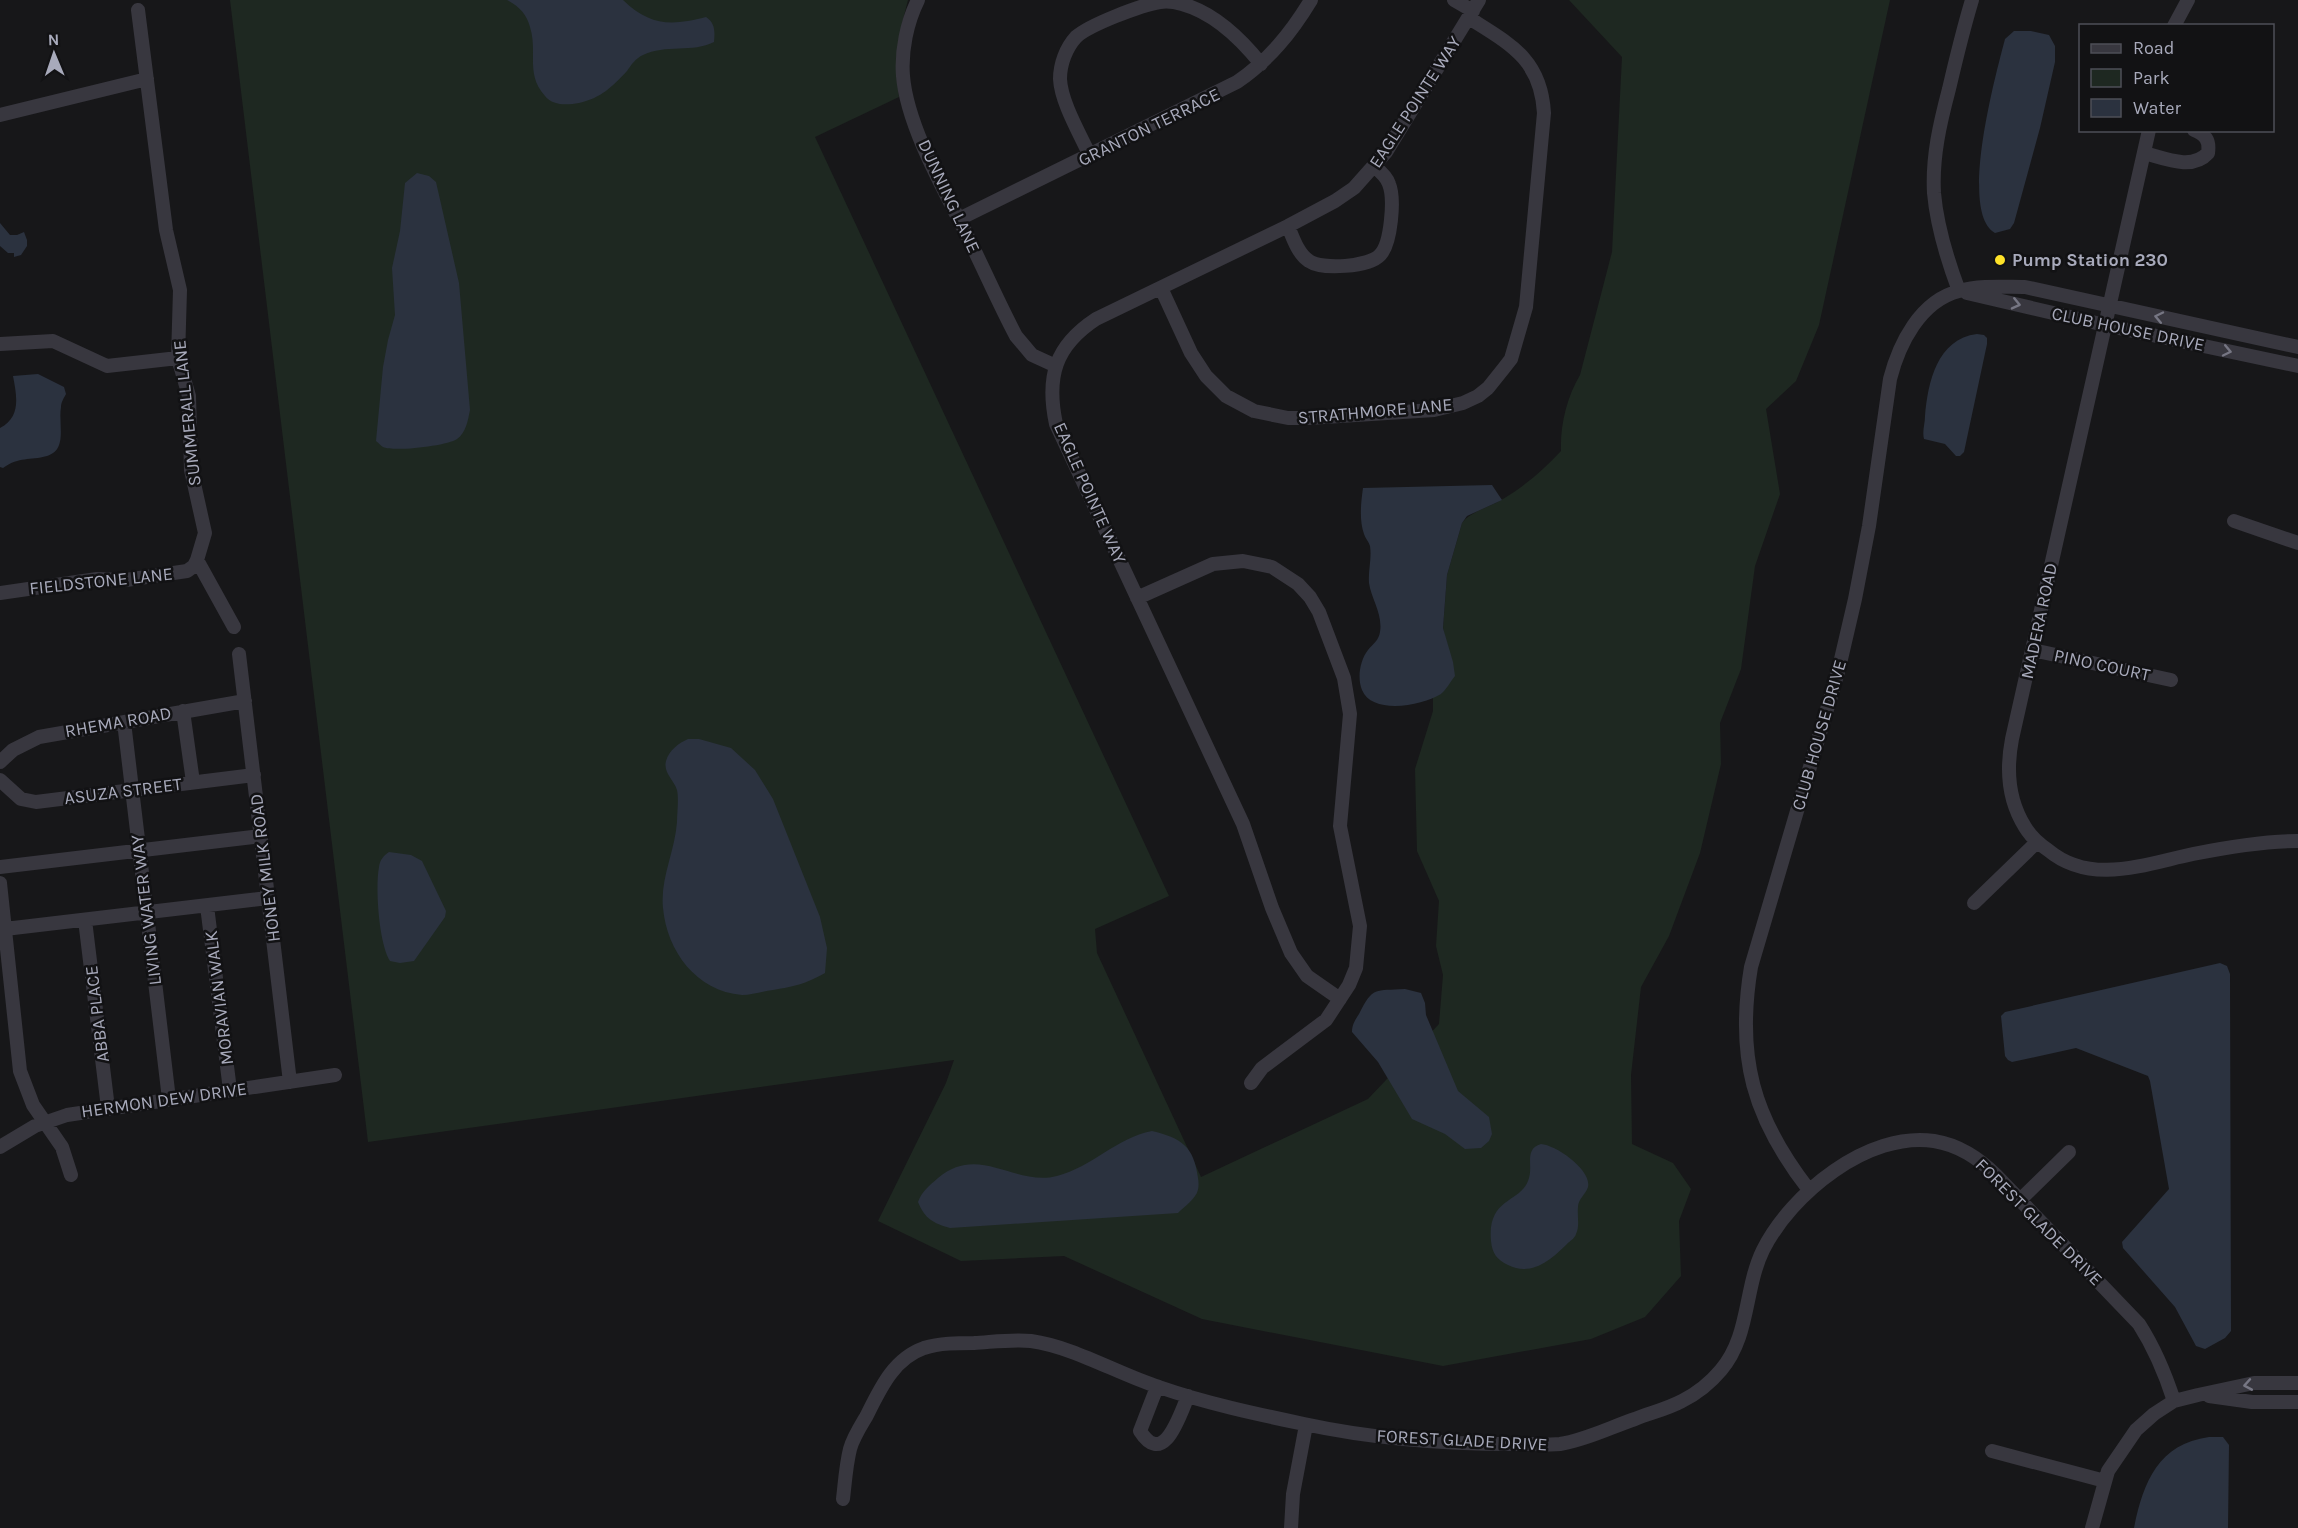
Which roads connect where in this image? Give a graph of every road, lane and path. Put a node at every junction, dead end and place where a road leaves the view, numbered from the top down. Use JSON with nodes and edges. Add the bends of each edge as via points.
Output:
{"nodes":[{"id":1,"x":918,"y":0,"type":"edge"},
{"id":2,"x":1311,"y":0,"type":"edge"},
{"id":3,"x":1454,"y":0,"type":"edge"},
{"id":4,"x":1972,"y":0,"type":"edge"},
{"id":5,"x":2188,"y":0,"type":"edge"},
{"id":6,"x":138,"y":10,"type":"dead end"},
{"id":7,"x":1474,"y":10,"type":"edge"},
{"id":8,"x":2175,"y":24,"type":"edge"},
{"id":9,"x":1262,"y":64,"type":"junction"},
{"id":10,"x":147,"y":79,"type":"junction"},
{"id":11,"x":0,"y":115,"type":"edge"},
{"id":12,"x":2149,"y":132,"type":"edge"},
{"id":13,"x":2199,"y":132,"type":"edge"},
{"id":14,"x":2144,"y":153,"type":"junction"},
{"id":15,"x":1090,"y":156,"type":"junction"},
{"id":16,"x":1374,"y":166,"type":"junction"},
{"id":17,"x":959,"y":219,"type":"junction"},
{"id":18,"x":1288,"y":226,"type":"junction"},
{"id":19,"x":1161,"y":288,"type":"junction"},
{"id":20,"x":1959,"y":291,"type":"junction"},
{"id":21,"x":2109,"y":306,"type":"junction"},
{"id":22,"x":2104,"y":325,"type":"junction"},
{"id":23,"x":0,"y":344,"type":"edge"},
{"id":24,"x":2298,"y":347,"type":"edge"},
{"id":25,"x":178,"y":358,"type":"junction"},
{"id":26,"x":1056,"y":366,"type":"junction"},
{"id":27,"x":2298,"y":366,"type":"edge"},
{"id":28,"x":2234,"y":521,"type":"dead end"},
{"id":29,"x":2298,"y":543,"type":"edge"},
{"id":30,"x":197,"y":560,"type":"junction"},
{"id":31,"x":0,"y":593,"type":"edge"},
{"id":32,"x":1137,"y":598,"type":"junction"},
{"id":33,"x":234,"y":627,"type":"dead end"},
{"id":34,"x":2033,"y":650,"type":"junction"},
{"id":35,"x":239,"y":654,"type":"dead end"},
{"id":36,"x":2171,"y":680,"type":"dead end"},
{"id":37,"x":245,"y":701,"type":"junction"},
{"id":38,"x":183,"y":711,"type":"junction"},
{"id":39,"x":124,"y":722,"type":"junction"},
{"id":40,"x":0,"y":762,"type":"edge"},
{"id":41,"x":254,"y":775,"type":"junction"},
{"id":42,"x":0,"y":780,"type":"edge"},
{"id":43,"x":193,"y":782,"type":"junction"},
{"id":44,"x":132,"y":790,"type":"junction"},
{"id":45,"x":261,"y":836,"type":"junction"},
{"id":46,"x":2298,"y":841,"type":"edge"},
{"id":47,"x":2037,"y":842,"type":"junction"},
{"id":48,"x":139,"y":850,"type":"junction"},
{"id":49,"x":0,"y":867,"type":"edge"},
{"id":50,"x":0,"y":884,"type":"edge"},
{"id":51,"x":268,"y":898,"type":"junction"},
{"id":52,"x":1974,"y":903,"type":"dead end"},
{"id":53,"x":207,"y":906,"type":"junction"},
{"id":54,"x":147,"y":913,"type":"junction"},
{"id":55,"x":85,"y":920,"type":"junction"},
{"id":56,"x":5,"y":929,"type":"junction"},
{"id":57,"x":1340,"y":999,"type":"junction"},
{"id":58,"x":335,"y":1075,"type":"dead end"},
{"id":59,"x":290,"y":1082,"type":"junction"},
{"id":60,"x":1251,"y":1083,"type":"dead end"},
{"id":61,"x":230,"y":1090,"type":"junction"},
{"id":62,"x":169,"y":1099,"type":"junction"},
{"id":63,"x":108,"y":1108,"type":"junction"},
{"id":64,"x":44,"y":1122,"type":"junction"},
{"id":65,"x":0,"y":1147,"type":"edge"},
{"id":66,"x":2069,"y":1152,"type":"dead end"},
{"id":67,"x":71,"y":1174,"type":"dead end"},
{"id":68,"x":1809,"y":1190,"type":"junction"},
{"id":69,"x":2020,"y":1200,"type":"junction"},
{"id":70,"x":2298,"y":1383,"type":"edge"},
{"id":71,"x":1157,"y":1387,"type":"junction"},
{"id":72,"x":2198,"y":1395,"type":"junction"},
{"id":73,"x":1188,"y":1396,"type":"junction"},
{"id":74,"x":2174,"y":1401,"type":"junction"},
{"id":75,"x":2298,"y":1402,"type":"edge"},
{"id":76,"x":1306,"y":1425,"type":"junction"},
{"id":77,"x":1992,"y":1451,"type":"dead end"},
{"id":78,"x":2105,"y":1481,"type":"junction"},
{"id":79,"x":843,"y":1499,"type":"dead end"},
{"id":80,"x":1291,"y":1528,"type":"edge"},
{"id":81,"x":2092,"y":1528,"type":"edge"}],
"edges":[{"from":1,"to":17,"type":"street","name":"DUNNING LANE","via":[[911,12],[904,47],[906,92],[933,167]]},
{"from":2,"to":9,"type":"street","name":"GRANTON TERRACE","via":[[1289,34]]},
{"from":3,"to":7,"type":"street"},
{"from":4,"to":20,"type":"street","via":[[1939,123],[1935,157],[1934,192],[1939,225]]},
{"from":5,"to":8,"type":"street"},
{"from":6,"to":10,"type":"street","name":"SUMMERALL LANE"},
{"from":7,"to":16,"type":"street","name":"EAGLE POINTE WAY"},
{"from":7,"to":19,"type":"street","name":"STRATHMORE LANE","via":[[1523,56],[1537,78],[1544,107],[1526,307],[1511,359],[1488,388],[1464,403],[1434,410],[1288,418],[1254,411],[1226,396],[1206,376]]},
{"from":9,"to":15,"type":"street","name":"GRANTON TERRACE","via":[[1222,91]]},
{"from":9,"to":15,"type":"street","via":[[1227,28],[1176,3],[1154,3],[1086,29],[1065,53],[1060,80]]},
{"from":10,"to":11,"type":"street"},
{"from":10,"to":25,"type":"street","name":"SUMMERALL LANE","via":[[166,230],[180,290]]},
{"from":12,"to":14,"type":"street","name":"MADERA ROAD"},
{"from":13,"to":14,"type":"street","via":[[2208,139],[2208,153],[2194,162]]},
{"from":14,"to":21,"type":"street","name":"MADERA ROAD"},
{"from":15,"to":17,"type":"street","name":"GRANTON TERRACE"},
{"from":16,"to":18,"type":"street","name":"EAGLE POINTE WAY","via":[[1345,195]]},
{"from":16,"to":18,"type":"street","via":[[1391,190],[1388,240],[1374,260],[1327,266],[1310,262],[1299,250]]},
{"from":17,"to":26,"type":"street","name":"DUNNING LANE","via":[[1016,336],[1032,355]]},
{"from":18,"to":19,"type":"street","name":"EAGLE POINTE WAY"},
{"from":19,"to":26,"type":"street","name":"EAGLE POINTE WAY","via":[[1084,327],[1067,345]]},
{"from":20,"to":21,"type":"street","name":"CLUB HOUSE DRIVE","via":[[2025,287]]},
{"from":20,"to":22,"type":"street","name":"CLUB HOUSE DRIVE","one_way":true},
{"from":20,"to":68,"type":"street","name":"CLUB HOUSE DRIVE","via":[[1932,306],[1917,321],[1895,358],[1853,610],[1751,967],[1745,1035],[1749,1069],[1770,1134]]},
{"from":21,"to":22,"type":"street","name":"MADERA ROAD"},
{"from":24,"to":21,"type":"street","name":"CLUB HOUSE DRIVE","one_way":true},
{"from":22,"to":27,"type":"street","name":"CLUB HOUSE DRIVE","one_way":true},
{"from":22,"to":34,"type":"street","name":"MADERA ROAD"},
{"from":23,"to":25,"type":"street","via":[[53,341],[107,366]]},
{"from":25,"to":30,"type":"street","name":"SUMMERALL LANE","via":[[189,396],[190,470],[205,533]]},
{"from":26,"to":32,"type":"street","name":"EAGLE POINTE WAY","via":[[1052,387],[1056,424]]},
{"from":28,"to":29,"type":"street"},
{"from":30,"to":31,"type":"street","name":"FIELDSTONE LANE","via":[[187,571]]},
{"from":30,"to":33,"type":"street"},
{"from":32,"to":57,"type":"street","name":"EAGLE POINTE WAY","via":[[1243,824],[1291,953],[1307,976]]},
{"from":32,"to":57,"type":"street","via":[[1213,564],[1257,562],[1284,573],[1320,612],[1344,678],[1350,714],[1340,826],[1360,926],[1360,948],[1356,968]]},
{"from":34,"to":36,"type":"street","name":"PINO COURT"},
{"from":34,"to":47,"type":"street","name":"MADERA ROAD","via":[[2009,769],[2019,818]]},
{"from":35,"to":37,"type":"street","name":"HONEY MILK ROAD"},
{"from":37,"to":38,"type":"street","name":"RHEMA ROAD"},
{"from":37,"to":41,"type":"street","name":"HONEY MILK ROAD"},
{"from":38,"to":39,"type":"street","name":"RHEMA ROAD"},
{"from":38,"to":43,"type":"street"},
{"from":39,"to":40,"type":"street","name":"RHEMA ROAD","via":[[39,737],[13,750]]},
{"from":39,"to":44,"type":"street","name":"LIVING WATER WAY"},
{"from":41,"to":43,"type":"street","name":"ASUZA STREET"},
{"from":41,"to":45,"type":"street","name":"HONEY MILK ROAD"},
{"from":42,"to":44,"type":"street","name":"ASUZA STREET","via":[[28,801]]},
{"from":43,"to":44,"type":"street","name":"ASUZA STREET"},
{"from":44,"to":48,"type":"street","name":"LIVING WATER WAY"},
{"from":45,"to":48,"type":"street"},
{"from":45,"to":51,"type":"street","name":"HONEY MILK ROAD"},
{"from":46,"to":47,"type":"street","name":"MADERA ROAD","via":[[2237,846],[2111,871],[2074,865]]},
{"from":47,"to":52,"type":"street"},
{"from":48,"to":49,"type":"street"},
{"from":48,"to":54,"type":"street","name":"LIVING WATER WAY"},
{"from":50,"to":56,"type":"street"},
{"from":51,"to":53,"type":"street"},
{"from":51,"to":59,"type":"street","name":"HONEY MILK ROAD"},
{"from":53,"to":54,"type":"street"},
{"from":53,"to":61,"type":"street","name":"MORAVIAN WALK"},
{"from":54,"to":55,"type":"street"},
{"from":54,"to":62,"type":"street","name":"LIVING WATER WAY"},
{"from":55,"to":56,"type":"street"},
{"from":55,"to":63,"type":"street","name":"ABBA PLACE"},
{"from":56,"to":64,"type":"street","via":[[20,1071]]},
{"from":57,"to":60,"type":"street","via":[[1326,1020],[1262,1068]]},
{"from":58,"to":59,"type":"street","name":"HERMON DEW DRIVE"},
{"from":59,"to":61,"type":"street","name":"HERMON DEW DRIVE"},
{"from":61,"to":62,"type":"street","name":"HERMON DEW DRIVE"},
{"from":62,"to":63,"type":"street","name":"HERMON DEW DRIVE"},
{"from":63,"to":64,"type":"street","name":"HERMON DEW DRIVE"},
{"from":64,"to":65,"type":"street","name":"HERMON DEW DRIVE"},
{"from":64,"to":67,"type":"street","via":[[62,1147]]},
{"from":66,"to":69,"type":"street"},
{"from":68,"to":69,"type":"street","name":"FOREST GLADE DRIVE","via":[[1869,1152],[1913,1139],[1936,1141],[1978,1159]]},
{"from":68,"to":76,"type":"street","name":"FOREST GLADE DRIVE","via":[[1774,1231],[1761,1255],[1740,1338],[1730,1360],[1682,1401],[1558,1444],[1398,1440]]},
{"from":69,"to":74,"type":"street","name":"FOREST GLADE DRIVE","via":[[2139,1324],[2166,1373]]},
{"from":70,"to":72,"type":"street","one_way":true,"via":[[2254,1383]]},
{"from":71,"to":73,"type":"street","name":"FOREST GLADE DRIVE"},
{"from":71,"to":73,"type":"street","via":[[1140,1431],[1154,1443],[1171,1435]]},
{"from":71,"to":79,"type":"street","name":"FOREST GLADE DRIVE","via":[[1060,1348],[1030,1341],[923,1348],[902,1361],[885,1379],[851,1447]]},
{"from":72,"to":74,"type":"street"},
{"from":72,"to":75,"type":"street"},
{"from":73,"to":76,"type":"street","name":"FOREST GLADE DRIVE"},
{"from":74,"to":78,"type":"street","via":[[2136,1430]]},
{"from":76,"to":80,"type":"street"},
{"from":77,"to":78,"type":"street"},
{"from":78,"to":81,"type":"street"}]}
